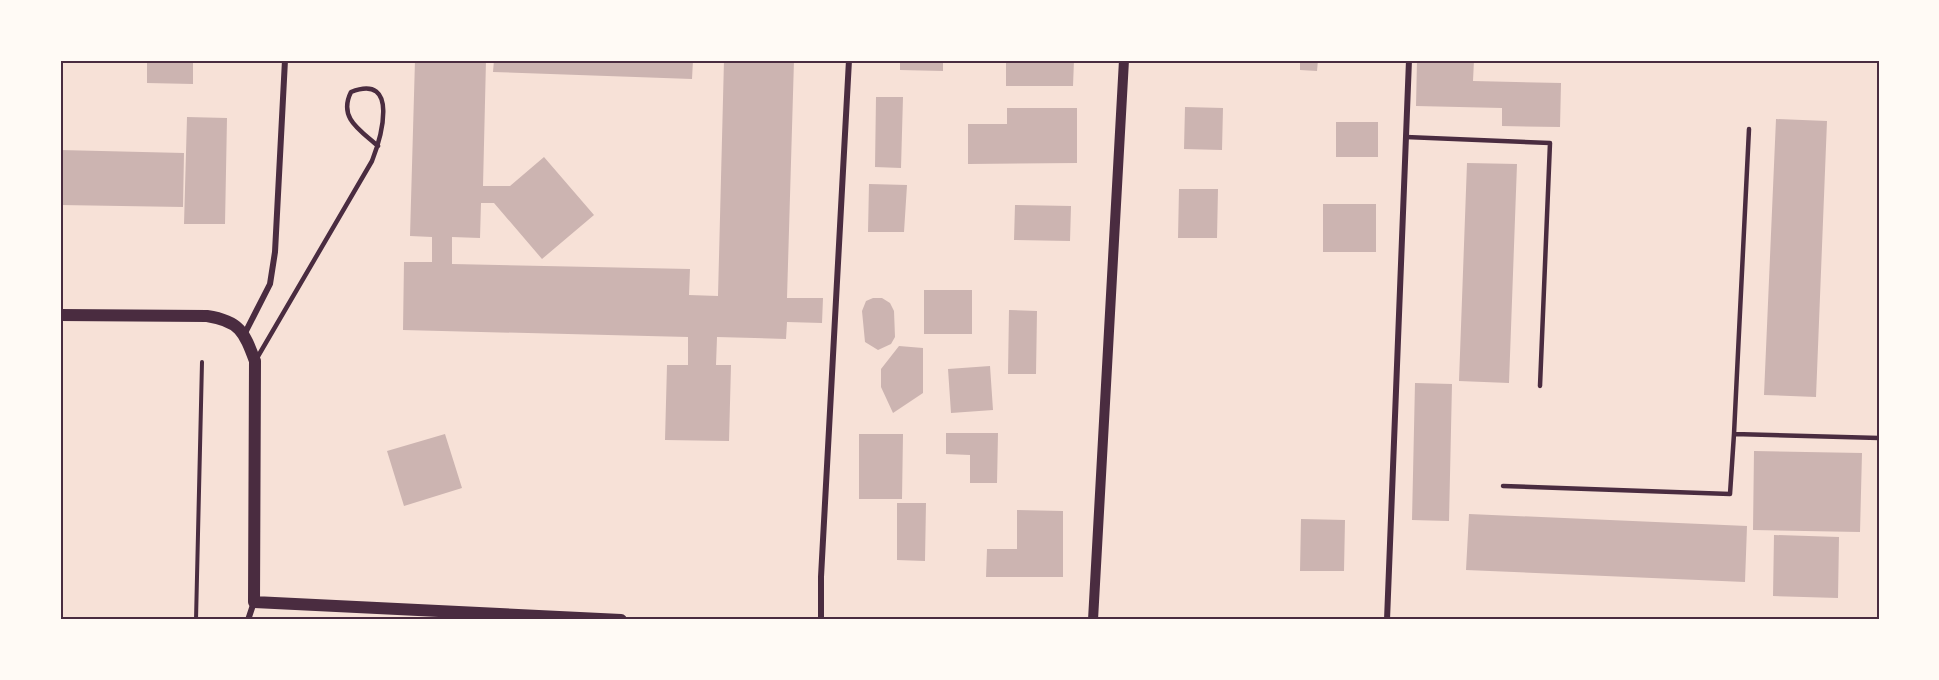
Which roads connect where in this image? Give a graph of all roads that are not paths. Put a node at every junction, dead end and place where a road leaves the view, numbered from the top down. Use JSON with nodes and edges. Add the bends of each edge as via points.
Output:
{"nodes":[{"id":1,"x":285,"y":60,"type":"edge"},
{"id":2,"x":849,"y":60,"type":"edge"},
{"id":3,"x":1124,"y":60,"type":"edge"},
{"id":4,"x":1408,"y":60,"type":"edge"},
{"id":5,"x":1749,"y":129,"type":"dead end"},
{"id":6,"x":1406,"y":137,"type":"junction"},
{"id":7,"x":378,"y":146,"type":"junction"},
{"id":8,"x":60,"y":315,"type":"edge"},
{"id":9,"x":245,"y":333,"type":"junction"},
{"id":10,"x":255,"y":362,"type":"junction"},
{"id":11,"x":1540,"y":386,"type":"dead end"},
{"id":12,"x":1734,"y":434,"type":"junction"},
{"id":13,"x":1879,"y":438,"type":"edge"},
{"id":14,"x":1503,"y":486,"type":"dead end"},
{"id":15,"x":254,"y":602,"type":"junction"},
{"id":16,"x":548,"y":618,"type":"edge"},
{"id":17,"x":248,"y":620,"type":"edge"},
{"id":18,"x":621,"y":620,"type":"edge"},
{"id":19,"x":822,"y":620,"type":"edge"},
{"id":20,"x":1093,"y":620,"type":"edge"},
{"id":21,"x":1387,"y":620,"type":"edge"}],
"edges":[{"from":1,"to":9,"type":"street","via":[[275,252],[270,284]]},
{"from":2,"to":19,"type":"street","via":[[821,578]]},
{"from":3,"to":20,"type":"street"},
{"from":4,"to":6,"type":"street"},
{"from":5,"to":12,"type":"lane"},
{"from":6,"to":11,"type":"lane","via":[[1550,143]]},
{"from":6,"to":21,"type":"street"},
{"from":7,"to":7,"type":"lane","via":[[347,114],[351,92],[362,88],[375,91],[383,101],[384,120]]},
{"from":7,"to":10,"type":"lane"},
{"from":8,"to":9,"type":"main road","via":[[207,316],[225,319]]},
{"from":9,"to":10,"type":"main road"},
{"from":10,"to":15,"type":"main road"},
{"from":12,"to":13,"type":"lane"},
{"from":12,"to":14,"type":"lane","via":[[1730,494]]},
{"from":15,"to":16,"type":"main road"},
{"from":15,"to":17,"type":"street"},
{"from":16,"to":18,"type":"main road"}]}
